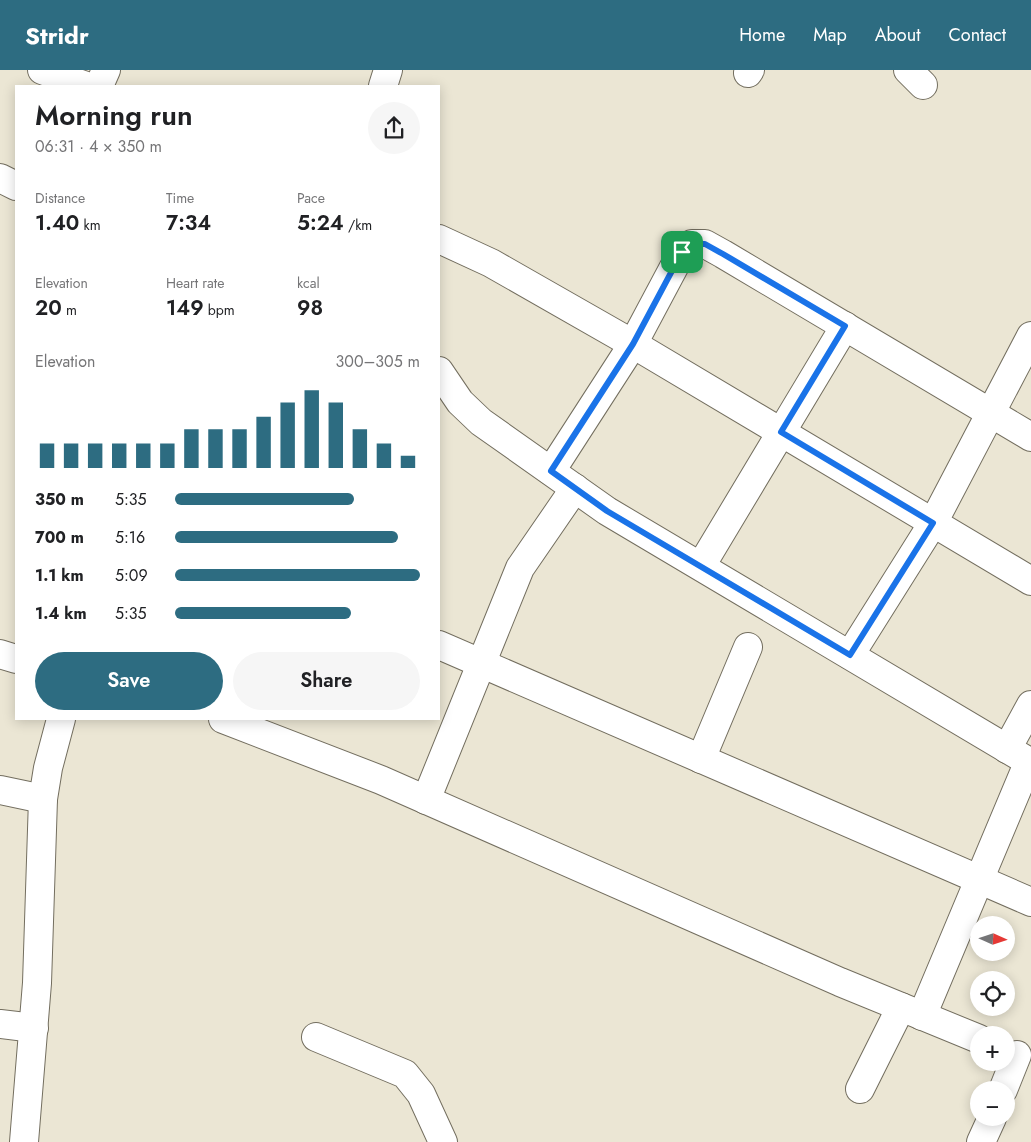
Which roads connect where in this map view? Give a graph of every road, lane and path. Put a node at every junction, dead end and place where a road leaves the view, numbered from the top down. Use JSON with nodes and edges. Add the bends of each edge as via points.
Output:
{"nodes":[{"id":1,"x":42,"y":70,"type":"edge"},
{"id":2,"x":106,"y":70,"type":"edge"},
{"id":3,"x":388,"y":70,"type":"edge"},
{"id":4,"x":83,"y":85,"type":"edge"},
{"id":5,"x":99,"y":85,"type":"edge"},
{"id":6,"x":383,"y":85,"type":"edge"},
{"id":7,"x":0,"y":178,"type":"edge"},
{"id":8,"x":15,"y":186,"type":"edge"},
{"id":9,"x":440,"y":239,"type":"edge"},
{"id":10,"x":845,"y":326,"type":"junction"},
{"id":11,"x":1031,"y":336,"type":"edge"},
{"id":12,"x":633,"y":344,"type":"junction"},
{"id":13,"x":440,"y":372,"type":"edge"},
{"id":14,"x":989,"y":412,"type":"junction"},
{"id":15,"x":781,"y":432,"type":"junction"},
{"id":16,"x":1031,"y":437,"type":"edge"},
{"id":17,"x":551,"y":471,"type":"junction"},
{"id":18,"x":575,"y":488,"type":"junction"},
{"id":19,"x":933,"y":523,"type":"junction"},
{"id":20,"x":701,"y":566,"type":"junction"},
{"id":21,"x":1031,"y":581,"type":"edge"},
{"id":22,"x":440,"y":645,"type":"edge"},
{"id":23,"x":748,"y":647,"type":"dead end"},
{"id":24,"x":0,"y":654,"type":"edge"},
{"id":25,"x":850,"y":655,"type":"junction"},
{"id":26,"x":15,"y":658,"type":"edge"},
{"id":27,"x":480,"y":663,"type":"junction"},
{"id":28,"x":1031,"y":705,"type":"edge"},
{"id":29,"x":61,"y":720,"type":"edge"},
{"id":30,"x":226,"y":720,"type":"edge"},
{"id":31,"x":1022,"y":758,"type":"edge"},
{"id":32,"x":701,"y":759,"type":"junction"},
{"id":33,"x":0,"y":790,"type":"edge"},
{"id":34,"x":43,"y":799,"type":"junction"},
{"id":35,"x":426,"y":800,"type":"junction"},
{"id":36,"x":980,"y":880,"type":"junction"},
{"id":37,"x":1031,"y":902,"type":"edge"},
{"id":38,"x":912,"y":1011,"type":"junction"},
{"id":39,"x":0,"y":1024,"type":"edge"},
{"id":40,"x":34,"y":1028,"type":"junction"},
{"id":41,"x":970,"y":1035,"type":"edge"},
{"id":42,"x":316,"y":1037,"type":"dead end"},
{"id":43,"x":1018,"y":1056,"type":"edge"},
{"id":44,"x":1007,"y":1081,"type":"edge"},
{"id":45,"x":860,"y":1088,"type":"dead end"},
{"id":46,"x":989,"y":1126,"type":"edge"},
{"id":47,"x":24,"y":1142,"type":"edge"},
{"id":48,"x":443,"y":1142,"type":"edge"},
{"id":49,"x":982,"y":1142,"type":"edge"}],
"edges":[{"from":1,"to":4,"type":"street"},
{"from":2,"to":5,"type":"street"},
{"from":3,"to":6,"type":"street"},
{"from":7,"to":8,"type":"street"},
{"from":9,"to":12,"type":"street","via":[[491,262]]},
{"from":10,"to":12,"type":"street","via":[[705,244],[692,244],[682,252]]},
{"from":10,"to":14,"type":"street"},
{"from":10,"to":15,"type":"street"},
{"from":11,"to":14,"type":"street"},
{"from":12,"to":15,"type":"street"},
{"from":12,"to":17,"type":"street"},
{"from":13,"to":17,"type":"street","via":[[460,402],[481,422]]},
{"from":14,"to":16,"type":"street"},
{"from":14,"to":19,"type":"street"},
{"from":15,"to":19,"type":"street"},
{"from":15,"to":20,"type":"street"},
{"from":17,"to":18,"type":"street"},
{"from":18,"to":20,"type":"street","via":[[607,511]]},
{"from":18,"to":27,"type":"street","via":[[520,568]]},
{"from":19,"to":21,"type":"street"},
{"from":19,"to":25,"type":"street"},
{"from":20,"to":25,"type":"street"},
{"from":22,"to":27,"type":"street"},
{"from":23,"to":32,"type":"street"},
{"from":24,"to":26,"type":"street"},
{"from":25,"to":31,"type":"street"},
{"from":27,"to":32,"type":"street"},
{"from":27,"to":35,"type":"street"},
{"from":28,"to":31,"type":"street"},
{"from":29,"to":34,"type":"street"},
{"from":30,"to":35,"type":"street"},
{"from":31,"to":36,"type":"street"},
{"from":32,"to":36,"type":"street"},
{"from":33,"to":34,"type":"street"},
{"from":34,"to":40,"type":"street"},
{"from":35,"to":38,"type":"street"},
{"from":36,"to":37,"type":"street"},
{"from":36,"to":38,"type":"street"},
{"from":38,"to":41,"type":"street"},
{"from":38,"to":45,"type":"street"},
{"from":39,"to":40,"type":"street"},
{"from":40,"to":47,"type":"street"},
{"from":42,"to":48,"type":"street","via":[[405,1074],[422,1094]]},
{"from":43,"to":44,"type":"street"},
{"from":46,"to":49,"type":"street"}]}
